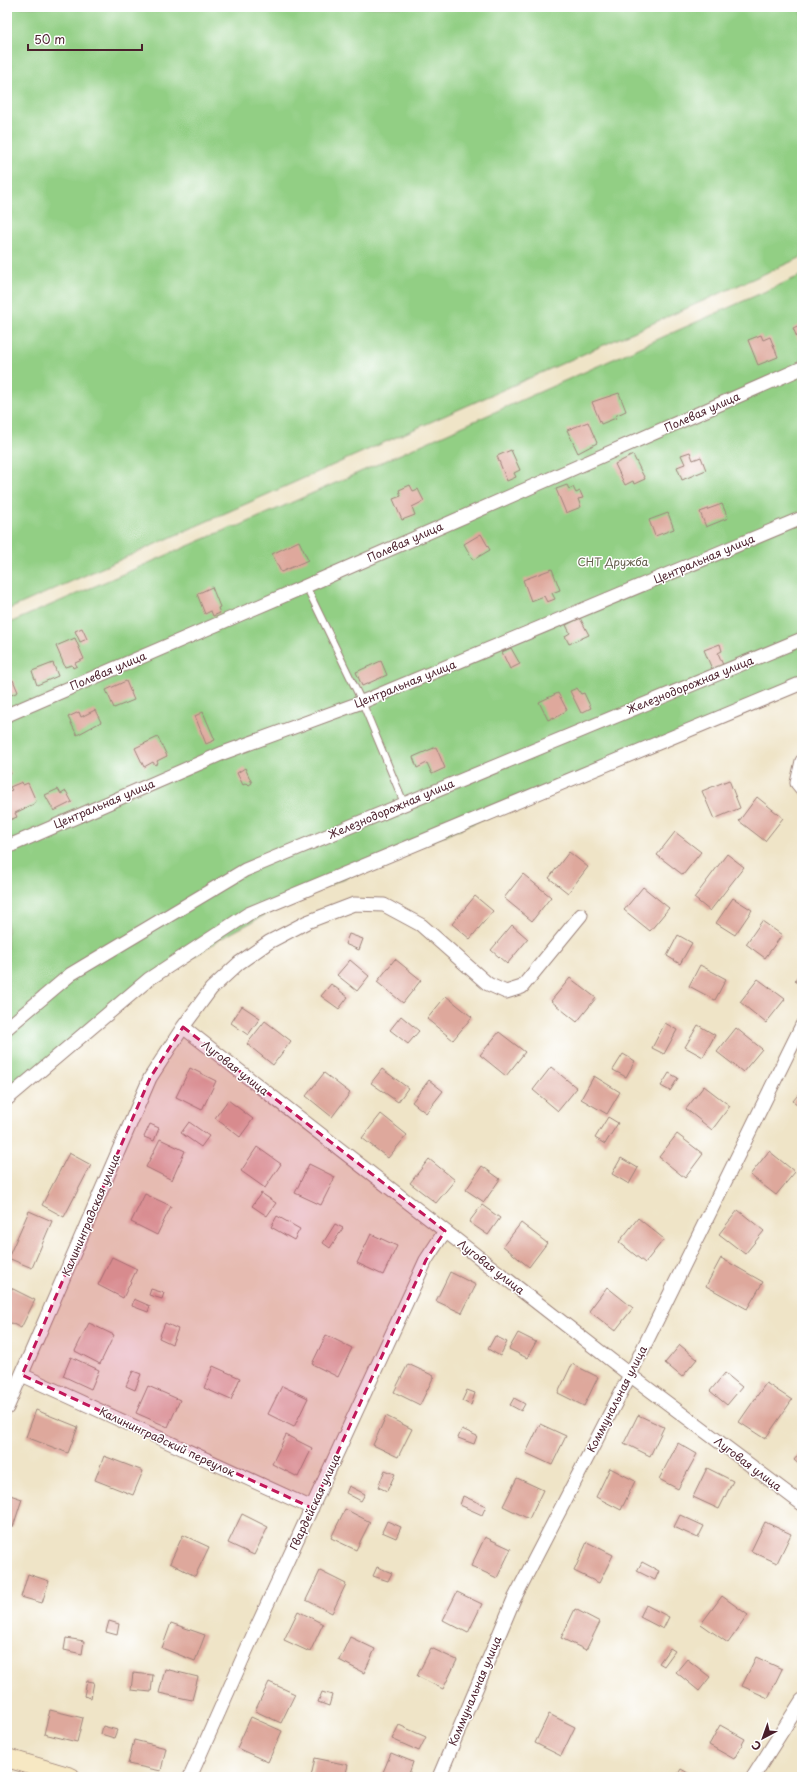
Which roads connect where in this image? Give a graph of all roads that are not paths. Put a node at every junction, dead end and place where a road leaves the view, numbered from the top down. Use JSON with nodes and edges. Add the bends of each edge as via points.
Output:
{"nodes":[{"id":1,"x":802,"y":368,"type":"edge"},
{"id":2,"x":802,"y":518,"type":"edge"},
{"id":3,"x":306,"y":586,"type":"junction"},
{"id":4,"x":802,"y":639,"type":"edge"},
{"id":5,"x":802,"y":683,"type":"edge"},
{"id":6,"x":362,"y":702,"type":"junction"},
{"id":7,"x":7,"y":715,"type":"edge"},
{"id":8,"x":802,"y":761,"type":"edge"},
{"id":9,"x":802,"y":789,"type":"edge"},
{"id":10,"x":404,"y":803,"type":"junction"},
{"id":11,"x":7,"y":847,"type":"edge"},
{"id":12,"x":581,"y":915,"type":"dead end"},
{"id":13,"x":802,"y":1025,"type":"edge"},
{"id":14,"x":183,"y":1027,"type":"junction"},
{"id":15,"x":7,"y":1028,"type":"edge"},
{"id":16,"x":7,"y":1099,"type":"edge"},
{"id":17,"x":445,"y":1231,"type":"junction"},
{"id":18,"x":22,"y":1375,"type":"junction"},
{"id":19,"x":630,"y":1375,"type":"junction"},
{"id":20,"x":7,"y":1408,"type":"edge"},
{"id":21,"x":802,"y":1504,"type":"edge"},
{"id":22,"x":312,"y":1508,"type":"junction"},
{"id":23,"x":802,"y":1700,"type":"edge"},
{"id":24,"x":7,"y":1758,"type":"edge"},
{"id":25,"x":71,"y":1777,"type":"edge"},
{"id":26,"x":190,"y":1777,"type":"edge"},
{"id":27,"x":439,"y":1777,"type":"edge"},
{"id":28,"x":753,"y":1777,"type":"edge"}],
"edges":[{"from":1,"to":3,"type":"street","name":"Полевая улица"},
{"from":2,"to":6,"type":"street","name":"Центральная улица"},
{"from":3,"to":6,"type":"lane"},
{"from":3,"to":7,"type":"street","name":"Полевая улица"},
{"from":4,"to":10,"type":"street","name":"Железнодорожная улица"},
{"from":5,"to":16,"type":"street","via":[[248,914],[149,979]]},
{"from":6,"to":10,"type":"lane"},
{"from":6,"to":11,"type":"street","name":"Центральная улица","via":[[223,753]]},
{"from":8,"to":9,"type":"street","via":[[797,783]]},
{"from":10,"to":15,"type":"street","name":"Железнодорожная улица","via":[[245,870],[71,974]]},
{"from":12,"to":14,"type":"street","name":"Калининградская улица","via":[[522,987],[506,992],[488,984],[421,925],[384,905],[354,904],[307,922],[269,942],[239,963],[211,989]]},
{"from":13,"to":19,"type":"street","name":"Коммунальная улица"},
{"from":14,"to":17,"type":"street","name":"Луговая улица"},
{"from":14,"to":18,"type":"street","name":"Калининградская улица","via":[[150,1078]]},
{"from":17,"to":19,"type":"street","name":"Луговая улица"},
{"from":17,"to":22,"type":"street","name":"Гвардейская улица","via":[[426,1260]]},
{"from":18,"to":20,"type":"street","name":"Калининградская улица"},
{"from":18,"to":22,"type":"street","name":"Калининградский переулок"},
{"from":19,"to":21,"type":"street","name":"Луговая улица"},
{"from":19,"to":27,"type":"street","name":"Коммунальная улица","via":[[514,1600]]},
{"from":22,"to":26,"type":"street","name":"Гвардейская улица"},
{"from":23,"to":28,"type":"street"},
{"from":24,"to":25,"type":"street"}]}
